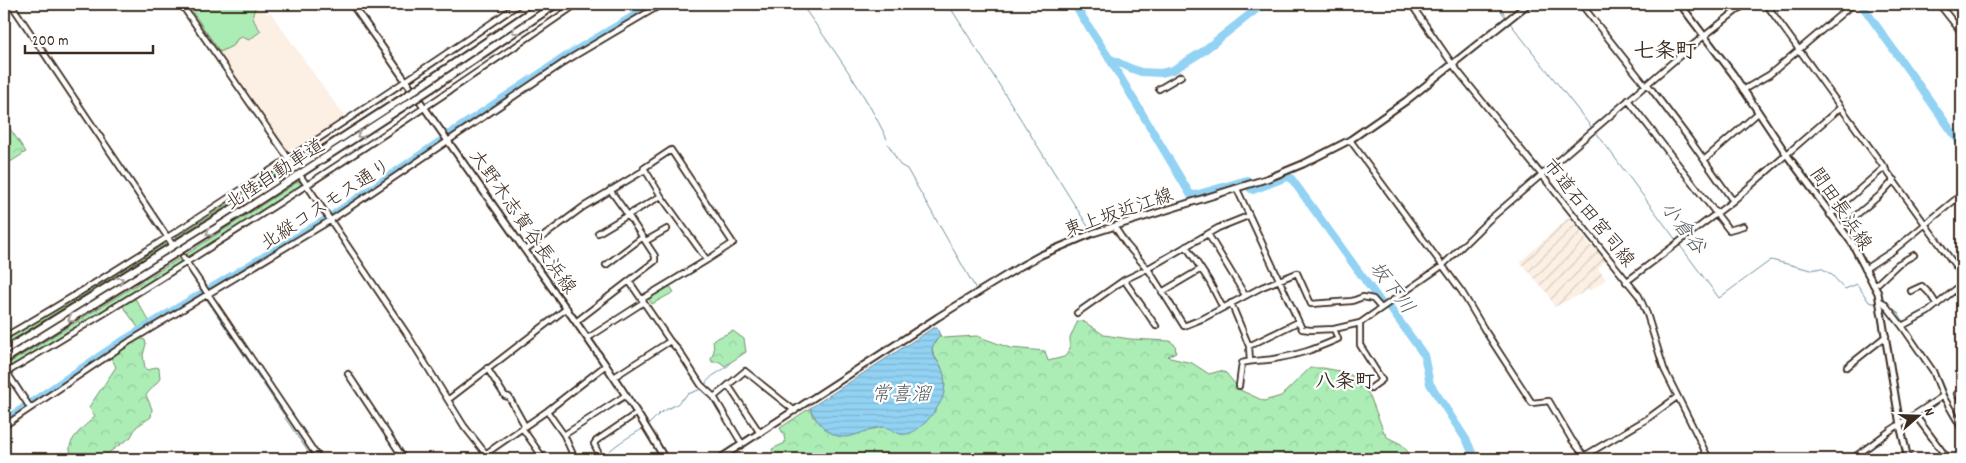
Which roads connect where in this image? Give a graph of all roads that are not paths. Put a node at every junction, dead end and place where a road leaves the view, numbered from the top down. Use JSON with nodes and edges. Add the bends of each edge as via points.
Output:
{"nodes":[{"id":1,"x":10,"y":4,"type":"edge"},
{"id":2,"x":181,"y":4,"type":"edge"},
{"id":3,"x":352,"y":4,"type":"edge"},
{"id":4,"x":519,"y":4,"type":"edge"},
{"id":5,"x":542,"y":4,"type":"edge"},
{"id":6,"x":556,"y":4,"type":"edge"},
{"id":7,"x":577,"y":4,"type":"edge"},
{"id":8,"x":662,"y":4,"type":"edge"},
{"id":9,"x":1411,"y":4,"type":"edge"},
{"id":10,"x":1528,"y":4,"type":"edge"},
{"id":11,"x":1582,"y":4,"type":"edge"},
{"id":12,"x":1680,"y":4,"type":"edge"},
{"id":13,"x":1745,"y":4,"type":"edge"},
{"id":14,"x":1766,"y":4,"type":"edge"},
{"id":15,"x":1853,"y":4,"type":"edge"},
{"id":16,"x":1939,"y":4,"type":"edge"},
{"id":17,"x":1962,"y":33,"type":"edge"},
{"id":18,"x":1704,"y":36,"type":"junction"},
{"id":19,"x":1800,"y":50,"type":"junction"},
{"id":20,"x":1453,"y":65,"type":"junction"},
{"id":21,"x":1181,"y":76,"type":"dead end"},
{"id":22,"x":406,"y":82,"type":"junction"},
{"id":23,"x":1646,"y":86,"type":"junction"},
{"id":24,"x":1159,"y":89,"type":"dead end"},
{"id":25,"x":1743,"y":90,"type":"junction"},
{"id":26,"x":1628,"y":100,"type":"junction"},
{"id":27,"x":399,"y":105,"type":"junction"},
{"id":28,"x":1841,"y":107,"type":"junction"},
{"id":29,"x":423,"y":108,"type":"junction"},
{"id":30,"x":1758,"y":113,"type":"junction"},
{"id":31,"x":448,"y":140,"type":"junction"},
{"id":32,"x":1350,"y":140,"type":"junction"},
{"id":33,"x":1787,"y":154,"type":"junction"},
{"id":34,"x":288,"y":158,"type":"junction"},
{"id":35,"x":1704,"y":160,"type":"junction"},
{"id":36,"x":293,"y":165,"type":"dead end"},
{"id":37,"x":1885,"y":167,"type":"junction"},
{"id":38,"x":644,"y":168,"type":"junction"},
{"id":39,"x":1542,"y":176,"type":"junction"},
{"id":40,"x":302,"y":178,"type":"dead end"},
{"id":41,"x":1894,"y":180,"type":"junction"},
{"id":42,"x":306,"y":185,"type":"junction"},
{"id":43,"x":1237,"y":189,"type":"junction"},
{"id":44,"x":610,"y":190,"type":"junction"},
{"id":45,"x":1962,"y":194,"type":"edge"},
{"id":46,"x":661,"y":196,"type":"junction"},
{"id":47,"x":1733,"y":201,"type":"junction"},
{"id":48,"x":628,"y":215,"type":"junction"},
{"id":49,"x":1717,"y":215,"type":"junction"},
{"id":50,"x":1830,"y":215,"type":"junction"},
{"id":51,"x":1248,"y":216,"type":"junction"},
{"id":52,"x":330,"y":218,"type":"junction"},
{"id":53,"x":1926,"y":224,"type":"junction"},
{"id":54,"x":1114,"y":226,"type":"junction"},
{"id":55,"x":1743,"y":226,"type":"dead end"},
{"id":56,"x":1841,"y":228,"type":"junction"},
{"id":57,"x":667,"y":229,"type":"dead end"},
{"id":58,"x":598,"y":233,"type":"dead end"},
{"id":59,"x":1208,"y":234,"type":"junction"},
{"id":60,"x":167,"y":238,"type":"junction"},
{"id":61,"x":644,"y":239,"type":"junction"},
{"id":62,"x":172,"y":244,"type":"dead end"},
{"id":63,"x":1186,"y":246,"type":"junction"},
{"id":64,"x":525,"y":250,"type":"junction"},
{"id":65,"x":1914,"y":255,"type":"dead end"},
{"id":66,"x":183,"y":257,"type":"dead end"},
{"id":67,"x":707,"y":260,"type":"junction"},
{"id":68,"x":186,"y":262,"type":"junction"},
{"id":69,"x":606,"y":265,"type":"dead end"},
{"id":70,"x":1442,"y":266,"type":"junction"},
{"id":71,"x":1147,"y":269,"type":"junction"},
{"id":72,"x":1201,"y":269,"type":"junction"},
{"id":73,"x":1865,"y":269,"type":"junction"},
{"id":74,"x":1962,"y":275,"type":"edge"},
{"id":75,"x":1280,"y":279,"type":"junction"},
{"id":76,"x":1124,"y":280,"type":"junction"},
{"id":77,"x":629,"y":281,"type":"junction"},
{"id":78,"x":1626,"y":282,"type":"junction"},
{"id":79,"x":1873,"y":284,"type":"junction"},
{"id":80,"x":1962,"y":284,"type":"edge"},
{"id":81,"x":1911,"y":291,"type":"dead end"},
{"id":82,"x":1162,"y":292,"type":"junction"},
{"id":83,"x":1245,"y":295,"type":"junction"},
{"id":84,"x":206,"y":296,"type":"junction"},
{"id":85,"x":643,"y":301,"type":"junction"},
{"id":86,"x":1880,"y":302,"type":"junction"},
{"id":87,"x":1231,"y":303,"type":"junction"},
{"id":88,"x":1937,"y":305,"type":"junction"},
{"id":89,"x":1384,"y":306,"type":"junction"},
{"id":90,"x":567,"y":308,"type":"junction"},
{"id":91,"x":1223,"y":308,"type":"junction"},
{"id":92,"x":1077,"y":313,"type":"dead end"},
{"id":93,"x":577,"y":321,"type":"junction"},
{"id":94,"x":1298,"y":322,"type":"junction"},
{"id":95,"x":1360,"y":323,"type":"junction"},
{"id":96,"x":1156,"y":326,"type":"dead end"},
{"id":97,"x":1902,"y":326,"type":"junction"},
{"id":98,"x":1334,"y":329,"type":"junction"},
{"id":99,"x":1886,"y":336,"type":"junction"},
{"id":100,"x":4,"y":337,"type":"edge"},
{"id":101,"x":588,"y":338,"type":"junction"},
{"id":102,"x":670,"y":341,"type":"junction"},
{"id":103,"x":1249,"y":346,"type":"junction"},
{"id":104,"x":4,"y":351,"type":"edge"},
{"id":105,"x":4,"y":360,"type":"edge"},
{"id":106,"x":1250,"y":361,"type":"junction"},
{"id":107,"x":606,"y":365,"type":"junction"},
{"id":108,"x":1847,"y":367,"type":"dead end"},
{"id":109,"x":487,"y":368,"type":"junction"},
{"id":110,"x":5,"y":371,"type":"edge"},
{"id":111,"x":348,"y":374,"type":"dead end"},
{"id":112,"x":614,"y":377,"type":"junction"},
{"id":113,"x":728,"y":385,"type":"junction"},
{"id":114,"x":1239,"y":386,"type":"dead end"},
{"id":115,"x":1371,"y":388,"type":"dead end"},
{"id":116,"x":1962,"y":391,"type":"edge"},
{"id":117,"x":626,"y":395,"type":"junction"},
{"id":118,"x":1943,"y":396,"type":"junction"},
{"id":119,"x":714,"y":397,"type":"junction"},
{"id":120,"x":1677,"y":397,"type":"junction"},
{"id":121,"x":448,"y":399,"type":"junction"},
{"id":122,"x":1962,"y":402,"type":"edge"},
{"id":123,"x":28,"y":405,"type":"dead end"},
{"id":124,"x":547,"y":410,"type":"junction"},
{"id":125,"x":795,"y":411,"type":"junction"},
{"id":126,"x":637,"y":413,"type":"junction"},
{"id":127,"x":1915,"y":415,"type":"junction"},
{"id":128,"x":1900,"y":425,"type":"junction"},
{"id":129,"x":4,"y":426,"type":"edge"},
{"id":130,"x":523,"y":427,"type":"junction"},
{"id":131,"x":1962,"y":429,"type":"edge"},
{"id":132,"x":760,"y":433,"type":"junction"},
{"id":133,"x":564,"y":435,"type":"junction"},
{"id":134,"x":742,"y":444,"type":"junction"},
{"id":135,"x":1862,"y":452,"type":"junction"},
{"id":136,"x":487,"y":454,"type":"junction"},
{"id":137,"x":1586,"y":457,"type":"edge"},
{"id":138,"x":319,"y":459,"type":"edge"},
{"id":139,"x":404,"y":459,"type":"edge"},
{"id":140,"x":478,"y":459,"type":"edge"},
{"id":141,"x":490,"y":459,"type":"edge"},
{"id":142,"x":544,"y":459,"type":"edge"},
{"id":143,"x":575,"y":459,"type":"edge"},
{"id":144,"x":598,"y":459,"type":"edge"},
{"id":145,"x":665,"y":459,"type":"edge"},
{"id":146,"x":719,"y":459,"type":"edge"},
{"id":147,"x":1578,"y":459,"type":"edge"},
{"id":148,"x":1709,"y":459,"type":"edge"},
{"id":149,"x":1852,"y":459,"type":"edge"},
{"id":150,"x":1867,"y":459,"type":"edge"},
{"id":151,"x":1908,"y":459,"type":"edge"},
{"id":152,"x":1948,"y":459,"type":"edge"}],
"edges":[{"from":1,"to":60,"type":"street"},
{"from":2,"to":34,"type":"street"},
{"from":3,"to":22,"type":"main road","name":"大野木志賀谷長浜線"},
{"from":4,"to":22,"type":"street"},
{"from":5,"to":27,"type":"highway","name":"北陸自動車道","bridge":true,"via":[[428,81]]},
{"from":6,"to":27,"type":"highway","name":"北陸自動車道","one_way":true,"bridge":true,"via":[[432,88]]},
{"from":7,"to":29,"type":"street"},
{"from":8,"to":31,"type":"street","name":"北縦コスモス通り","via":[[569,59]]},
{"from":9,"to":20,"type":"street","name":"市道石田宮司線"},
{"from":10,"to":20,"type":"main road","name":"東上坂近江線"},
{"from":11,"to":23,"type":"street"},
{"from":12,"to":18,"type":"main road","name":"間田長浜線"},
{"from":13,"to":18,"type":"street"},
{"from":14,"to":19,"type":"street"},
{"from":15,"to":19,"type":"street"},
{"from":16,"to":17,"type":"street"},
{"from":18,"to":23,"type":"street"},
{"from":18,"to":25,"type":"main road","name":"間田長浜線"},
{"from":19,"to":25,"type":"street","via":[[1769,75]]},
{"from":19,"to":28,"type":"street"},
{"from":20,"to":32,"type":"main road","name":"東上坂近江線"},
{"from":20,"to":39,"type":"street","name":"市道石田宮司線"},
{"from":21,"to":24,"type":"street"},
{"from":22,"to":29,"type":"main road","name":"大野木志賀谷長浜線"},
{"from":22,"to":34,"type":"street"},
{"from":23,"to":26,"type":"street"},
{"from":23,"to":35,"type":"street"},
{"from":25,"to":30,"type":"main road","name":"間田長浜線"},
{"from":26,"to":39,"type":"street"},
{"from":26,"to":49,"type":"street"},
{"from":104,"to":27,"type":"highway","name":"北陸自動車道","one_way":true},
{"from":27,"to":105,"type":"highway","name":"北陸自動車道","one_way":true,"via":[[244,210]]},
{"from":28,"to":33,"type":"street"},
{"from":28,"to":37,"type":"street"},
{"from":29,"to":31,"type":"main road","name":"大野木志賀谷長浜線"},
{"from":29,"to":42,"type":"street"},
{"from":30,"to":33,"type":"main road","name":"間田長浜線"},
{"from":30,"to":35,"type":"street"},
{"from":31,"to":52,"type":"street","name":"北縦コスモス通り"},
{"from":31,"to":64,"type":"main road","name":"大野木志賀谷長浜線"},
{"from":32,"to":43,"type":"main road","name":"東上坂近江線","via":[[1303,164]]},
{"from":32,"to":70,"type":"street"},
{"from":33,"to":47,"type":"street"},
{"from":33,"to":50,"type":"main road","name":"間田長浜線"},
{"from":34,"to":36,"type":"street"},
{"from":34,"to":60,"type":"street"},
{"from":35,"to":47,"type":"street"},
{"from":37,"to":41,"type":"street"},
{"from":37,"to":50,"type":"street"},
{"from":38,"to":44,"type":"street"},
{"from":38,"to":46,"type":"street"},
{"from":38,"to":67,"type":"street","via":[[671,150],[733,242]]},
{"from":39,"to":70,"type":"street","via":[[1489,220]]},
{"from":39,"to":78,"type":"street","name":"市道石田宮司線"},
{"from":40,"to":42,"type":"street"},
{"from":41,"to":53,"type":"street"},
{"from":41,"to":56,"type":"street"},
{"from":42,"to":52,"type":"street"},
{"from":42,"to":68,"type":"street"},
{"from":43,"to":51,"type":"street"},
{"from":43,"to":54,"type":"main road","name":"東上坂近江線"},
{"from":44,"to":48,"type":"street"},
{"from":44,"to":64,"type":"street"},
{"from":45,"to":53,"type":"street"},
{"from":46,"to":48,"type":"street"},
{"from":46,"to":67,"type":"street"},
{"from":47,"to":49,"type":"street"},
{"from":48,"to":58,"type":"street"},
{"from":48,"to":61,"type":"street"},
{"from":49,"to":55,"type":"street","via":[[1729,230]]},
{"from":49,"to":78,"type":"street"},
{"from":50,"to":56,"type":"main road","name":"間田長浜線"},
{"from":51,"to":59,"type":"street"},
{"from":51,"to":75,"type":"street"},
{"from":52,"to":84,"type":"street","name":"北縦コスモス通り"},
{"from":52,"to":121,"type":"street"},
{"from":53,"to":73,"type":"street"},
{"from":53,"to":74,"type":"street"},
{"from":54,"to":71,"type":"street"},
{"from":54,"to":125,"type":"main road","name":"東上坂近江線","via":[[1077,239],[1021,266],[876,356]]},
{"from":56,"to":73,"type":"main road","name":"間田長浜線"},
{"from":57,"to":61,"type":"street"},
{"from":59,"to":63,"type":"street"},
{"from":59,"to":83,"type":"street"},
{"from":60,"to":62,"type":"street"},
{"from":60,"to":100,"type":"street"},
{"from":61,"to":69,"type":"street"},
{"from":61,"to":77,"type":"street","via":[[656,260]]},
{"from":63,"to":71,"type":"street"},
{"from":63,"to":72,"type":"street"},
{"from":64,"to":90,"type":"main road","name":"大野木志賀谷長浜線"},
{"from":65,"to":79,"type":"street"},
{"from":66,"to":68,"type":"street"},
{"from":67,"to":85,"type":"street"},
{"from":68,"to":84,"type":"street"},
{"from":68,"to":110,"type":"street"},
{"from":70,"to":89,"type":"street"},
{"from":70,"to":137,"type":"street","via":[[1532,402],[1549,401]]},
{"from":71,"to":76,"type":"street"},
{"from":71,"to":82,"type":"street"},
{"from":72,"to":82,"type":"street"},
{"from":72,"to":91,"type":"street"},
{"from":73,"to":79,"type":"main road","name":"間田長浜線"},
{"from":75,"to":83,"type":"street"},
{"from":75,"to":89,"type":"street","via":[[1297,272],[1311,304],[1363,297]]},
{"from":75,"to":94,"type":"street"},
{"from":76,"to":92,"type":"street"},
{"from":76,"to":96,"type":"street"},
{"from":77,"to":85,"type":"street"},
{"from":77,"to":93,"type":"street"},
{"from":78,"to":120,"type":"street","name":"市道石田宮司線","via":[[1643,304],[1664,369]]},
{"from":79,"to":86,"type":"main road","name":"間田長浜線"},
{"from":80,"to":88,"type":"street"},
{"from":81,"to":88,"type":"street","via":[[1922,286]]},
{"from":82,"to":91,"type":"street","via":[[1184,326]]},
{"from":83,"to":87,"type":"street"},
{"from":84,"to":129,"type":"street","name":"北縦コスモス通り","via":[[130,341]]},
{"from":84,"to":138,"type":"street"},
{"from":85,"to":101,"type":"street"},
{"from":85,"to":102,"type":"street"},
{"from":86,"to":97,"type":"street"},
{"from":86,"to":99,"type":"main road","name":"間田長浜線"},
{"from":87,"to":91,"type":"street"},
{"from":87,"to":103,"type":"street"},
{"from":88,"to":97,"type":"street"},
{"from":89,"to":95,"type":"street"},
{"from":90,"to":93,"type":"main road","name":"大野木志賀谷長浜線"},
{"from":90,"to":109,"type":"street"},
{"from":93,"to":101,"type":"main road","name":"大野木志賀谷長浜線"},
{"from":94,"to":98,"type":"street","via":[[1302,329]]},
{"from":94,"to":103,"type":"street"},
{"from":95,"to":98,"type":"street"},
{"from":95,"to":115,"type":"street","via":[[1360,344],[1382,380]]},
{"from":97,"to":118,"type":"street","via":[[1933,371]]},
{"from":98,"to":106,"type":"street","via":[[1338,339],[1318,349]]},
{"from":99,"to":108,"type":"street"},
{"from":99,"to":128,"type":"main road","name":"間田長浜線"},
{"from":101,"to":107,"type":"main road","name":"大野木志賀谷長浜線"},
{"from":102,"to":112,"type":"street"},
{"from":102,"to":119,"type":"street","via":[[700,385]]},
{"from":103,"to":106,"type":"street"},
{"from":106,"to":114,"type":"street","via":[[1242,363]]},
{"from":107,"to":112,"type":"main road","name":"大野木志賀谷長浜線"},
{"from":107,"to":124,"type":"street"},
{"from":109,"to":121,"type":"street"},
{"from":109,"to":130,"type":"street","via":[[505,396],[509,397]]},
{"from":110,"to":123,"type":"street"},
{"from":111,"to":139,"type":"street"},
{"from":112,"to":117,"type":"main road","name":"大野木志賀谷長浜線"},
{"from":113,"to":119,"type":"street"},
{"from":113,"to":125,"type":"street","via":[[746,371]]},
{"from":113,"to":132,"type":"street"},
{"from":116,"to":122,"type":"street","via":[[1957,394]]},
{"from":117,"to":126,"type":"main road","name":"大野木志賀谷長浜線"},
{"from":117,"to":133,"type":"street"},
{"from":118,"to":127,"type":"street"},
{"from":118,"to":131,"type":"street"},
{"from":119,"to":134,"type":"street"},
{"from":120,"to":137,"type":"street"},
{"from":120,"to":148,"type":"street","name":"市道石田宮司線"},
{"from":121,"to":136,"type":"street","via":[[464,426]]},
{"from":124,"to":130,"type":"street"},
{"from":124,"to":133,"type":"street"},
{"from":125,"to":132,"type":"main road","name":"東上坂近江線"},
{"from":126,"to":144,"type":"street","via":[[596,441]]},
{"from":126,"to":145,"type":"main road","name":"大野木志賀谷長浜線"},
{"from":127,"to":128,"type":"street"},
{"from":127,"to":152,"type":"street"},
{"from":128,"to":135,"type":"street"},
{"from":128,"to":151,"type":"main road","name":"間田長浜線"},
{"from":130,"to":136,"type":"street"},
{"from":130,"to":142,"type":"street"},
{"from":132,"to":134,"type":"main road","name":"東上坂近江線"},
{"from":133,"to":143,"type":"street"},
{"from":134,"to":146,"type":"main road","name":"東上坂近江線"},
{"from":135,"to":149,"type":"street"},
{"from":135,"to":150,"type":"street"},
{"from":136,"to":140,"type":"street"},
{"from":136,"to":141,"type":"street"},
{"from":137,"to":147,"type":"street"}]}
